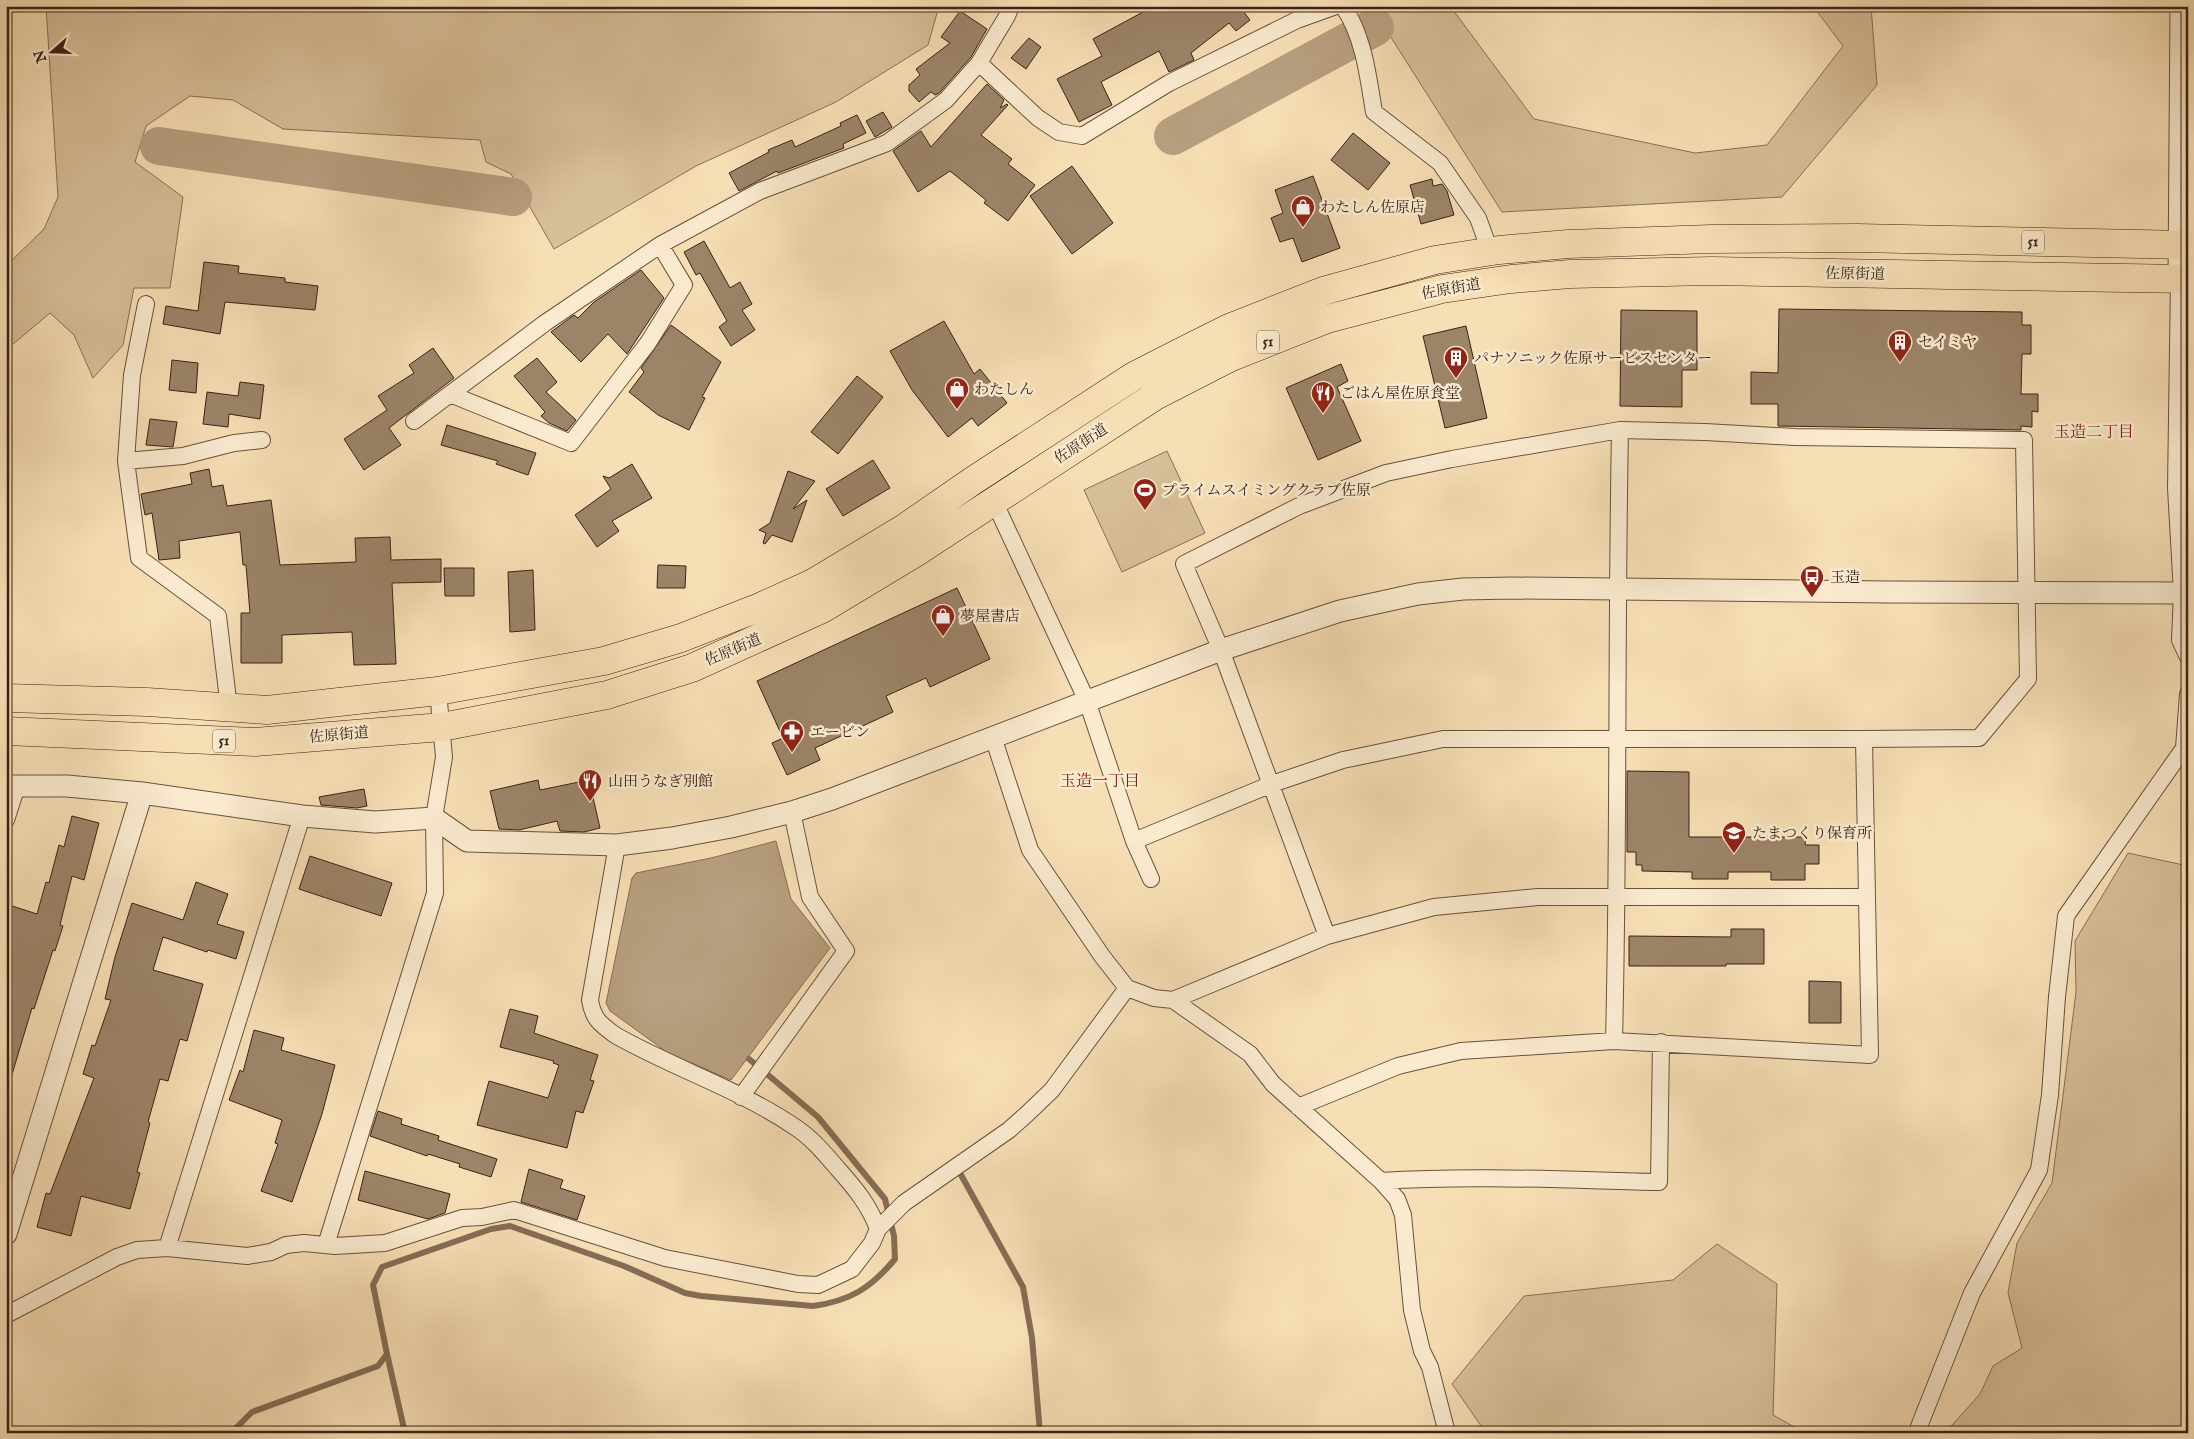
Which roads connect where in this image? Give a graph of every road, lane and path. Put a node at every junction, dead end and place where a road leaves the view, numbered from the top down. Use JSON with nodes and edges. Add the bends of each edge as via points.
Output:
{"nodes":[{"id":1,"x":1011,"y":6,"type":"edge"},
{"id":2,"x":1336,"y":6,"type":"edge"},
{"id":3,"x":2182,"y":6,"type":"edge"},
{"id":4,"x":1346,"y":11,"type":"edge"},
{"id":5,"x":979,"y":64,"type":"junction"},
{"id":6,"x":660,"y":245,"type":"junction"},
{"id":7,"x":2184,"y":245,"type":"edge"},
{"id":8,"x":1490,"y":251,"type":"junction"},
{"id":9,"x":2183,"y":279,"type":"edge"},
{"id":10,"x":146,"y":304,"type":"dead end"},
{"id":11,"x":450,"y":394,"type":"junction"},
{"id":12,"x":414,"y":421,"type":"dead end"},
{"id":13,"x":1620,"y":430,"type":"junction"},
{"id":14,"x":262,"y":440,"type":"dead end"},
{"id":15,"x":126,"y":461,"type":"junction"},
{"id":16,"x":994,"y":501,"type":"junction"},
{"id":17,"x":1617,"y":588,"type":"junction"},
{"id":18,"x":2028,"y":592,"type":"junction"},
{"id":19,"x":2185,"y":593,"type":"edge"},
{"id":20,"x":1221,"y":650,"type":"junction"},
{"id":21,"x":2188,"y":657,"type":"edge"},
{"id":22,"x":438,"y":691,"type":"junction"},
{"id":23,"x":2188,"y":694,"type":"edge"},
{"id":24,"x":6,"y":698,"type":"edge"},
{"id":25,"x":1087,"y":701,"type":"junction"},
{"id":26,"x":229,"y":708,"type":"junction"},
{"id":27,"x":442,"y":727,"type":"junction"},
{"id":28,"x":6,"y":731,"type":"edge"},
{"id":29,"x":993,"y":737,"type":"junction"},
{"id":30,"x":1864,"y":739,"type":"junction"},
{"id":31,"x":1618,"y":740,"type":"junction"},
{"id":32,"x":1272,"y":784,"type":"junction"},
{"id":33,"x":12,"y":786,"type":"edge"},
{"id":34,"x":142,"y":792,"type":"junction"},
{"id":35,"x":792,"y":812,"type":"junction"},
{"id":36,"x":302,"y":816,"type":"junction"},
{"id":37,"x":434,"y":818,"type":"junction"},
{"id":38,"x":6,"y":820,"type":"edge"},
{"id":39,"x":1134,"y":841,"type":"junction"},
{"id":40,"x":617,"y":845,"type":"junction"},
{"id":41,"x":1151,"y":879,"type":"dead end"},
{"id":42,"x":1615,"y":896,"type":"junction"},
{"id":43,"x":1866,"y":897,"type":"junction"},
{"id":44,"x":1327,"y":936,"type":"junction"},
{"id":45,"x":1127,"y":988,"type":"junction"},
{"id":46,"x":1173,"y":1000,"type":"junction"},
{"id":47,"x":1614,"y":1041,"type":"junction"},
{"id":48,"x":1661,"y":1042,"type":"junction"},
{"id":49,"x":741,"y":1097,"type":"junction"},
{"id":50,"x":1298,"y":1107,"type":"junction"},
{"id":51,"x":1381,"y":1181,"type":"junction"},
{"id":52,"x":8,"y":1225,"type":"edge"},
{"id":53,"x":878,"y":1229,"type":"junction"},
{"id":54,"x":326,"y":1245,"type":"junction"},
{"id":55,"x":167,"y":1248,"type":"junction"},
{"id":56,"x":6,"y":1315,"type":"edge"},
{"id":57,"x":1918,"y":1429,"type":"dead end"},
{"id":58,"x":1447,"y":1433,"type":"edge"}],
"edges":[{"from":1,"to":5,"type":"street"},
{"from":2,"to":5,"type":"street","via":[[1297,20],[1169,83],[1082,136],[1059,132],[1038,118]]},
{"from":3,"to":7,"type":"street"},
{"from":4,"to":8,"type":"street","via":[[1366,59],[1374,112],[1440,163],[1478,218]]},
{"from":5,"to":6,"type":"street","via":[[946,100],[887,142],[760,191]]},
{"from":6,"to":11,"type":"street","via":[[545,323]]},
{"from":6,"to":11,"type":"street","via":[[684,285],[648,343],[571,443]]},
{"from":7,"to":8,"type":"highway","name":"佐原街道","number":"51","via":[[1857,238],[1711,239],[1568,244]]},
{"from":7,"to":9,"type":"street"},
{"from":8,"to":22,"type":"highway","name":"佐原街道","number":"51","via":[[1435,260],[1376,275],[1323,291],[1229,328],[1134,376],[904,529],[813,583],[760,607],[681,638],[604,661]]},
{"from":9,"to":16,"type":"highway","name":"佐原街道","number":"51","via":[[1712,271],[1570,274],[1442,289],[1327,319],[1228,358],[1155,396]]},
{"from":9,"to":19,"type":"street","via":[[2176,488]]},
{"from":10,"to":15,"type":"street","via":[[132,376]]},
{"from":11,"to":12,"type":"street"},
{"from":13,"to":17,"type":"street"},
{"from":13,"to":18,"type":"street","via":[[1795,437],[2024,440]]},
{"from":13,"to":20,"type":"street","via":[[1386,473],[1299,506],[1184,564]]},
{"from":14,"to":15,"type":"street","via":[[234,443],[184,456]]},
{"from":15,"to":26,"type":"street","via":[[139,558],[218,616]]},
{"from":16,"to":25,"type":"street"},
{"from":16,"to":27,"type":"highway","name":"佐原街道","number":"51","via":[[915,554],[822,609],[692,668],[607,695]]},
{"from":17,"to":18,"type":"street"},
{"from":17,"to":20,"type":"street","via":[[1471,589],[1418,594],[1340,611]]},
{"from":17,"to":31,"type":"street"},
{"from":18,"to":19,"type":"street"},
{"from":18,"to":30,"type":"street","via":[[2028,679],[1979,738]]},
{"from":19,"to":21,"type":"street","via":[[2180,640]]},
{"from":20,"to":25,"type":"street"},
{"from":20,"to":32,"type":"street"},
{"from":22,"to":26,"type":"highway","name":"佐原街道","number":"51","via":[[266,710]]},
{"from":22,"to":27,"type":"street"},
{"from":23,"to":57,"type":"street","via":[[2184,748],[2066,916],[2050,1095],[2039,1170],[1972,1293]]},
{"from":24,"to":26,"type":"highway","name":"佐原街道","number":"51"},
{"from":25,"to":29,"type":"street"},
{"from":25,"to":39,"type":"street"},
{"from":27,"to":28,"type":"highway","name":"佐原街道","number":"51","via":[[256,742]]},
{"from":27,"to":37,"type":"street","via":[[444,757]]},
{"from":29,"to":35,"type":"street"},
{"from":29,"to":45,"type":"street","via":[[1030,850]]},
{"from":30,"to":31,"type":"street"},
{"from":30,"to":43,"type":"street"},
{"from":31,"to":32,"type":"street","via":[[1443,740],[1343,760]]},
{"from":31,"to":42,"type":"street"},
{"from":32,"to":39,"type":"street"},
{"from":32,"to":44,"type":"street"},
{"from":33,"to":34,"type":"street","via":[[67,786]]},
{"from":33,"to":38,"type":"street"},
{"from":34,"to":36,"type":"street"},
{"from":34,"to":52,"type":"street"},
{"from":35,"to":40,"type":"street","via":[[731,827]]},
{"from":35,"to":49,"type":"street","via":[[810,897],[846,951]]},
{"from":36,"to":37,"type":"street","via":[[375,822]]},
{"from":36,"to":55,"type":"street"},
{"from":37,"to":40,"type":"street","via":[[467,842]]},
{"from":37,"to":54,"type":"street","via":[[435,894]]},
{"from":39,"to":41,"type":"street"},
{"from":40,"to":49,"type":"street","via":[[590,1000],[592,1013],[601,1024],[635,1047]]},
{"from":42,"to":43,"type":"street"},
{"from":42,"to":44,"type":"street","via":[[1538,897],[1434,907]]},
{"from":42,"to":47,"type":"street"},
{"from":43,"to":48,"type":"street","via":[[1870,1055]]},
{"from":44,"to":46,"type":"street"},
{"from":45,"to":46,"type":"street","via":[[1154,998]]},
{"from":45,"to":53,"type":"street","via":[[1052,1090],[1028,1114],[904,1203]]},
{"from":46,"to":50,"type":"street","via":[[1250,1054],[1273,1084]]},
{"from":47,"to":48,"type":"street"},
{"from":47,"to":50,"type":"street","via":[[1461,1051],[1398,1066]]},
{"from":48,"to":51,"type":"street","via":[[1659,1182]]},
{"from":49,"to":53,"type":"street","via":[[810,1139],[857,1190]]},
{"from":50,"to":51,"type":"street"},
{"from":51,"to":58,"type":"street","via":[[1397,1199],[1403,1215],[1412,1310]]},
{"from":53,"to":54,"type":"street","via":[[872,1244],[852,1269],[818,1285],[665,1258],[514,1210],[482,1218],[462,1218],[385,1243]]},
{"from":54,"to":55,"type":"street","via":[[286,1245],[271,1252],[247,1256]]},
{"from":55,"to":56,"type":"street","via":[[137,1250],[117,1256]]}]}
